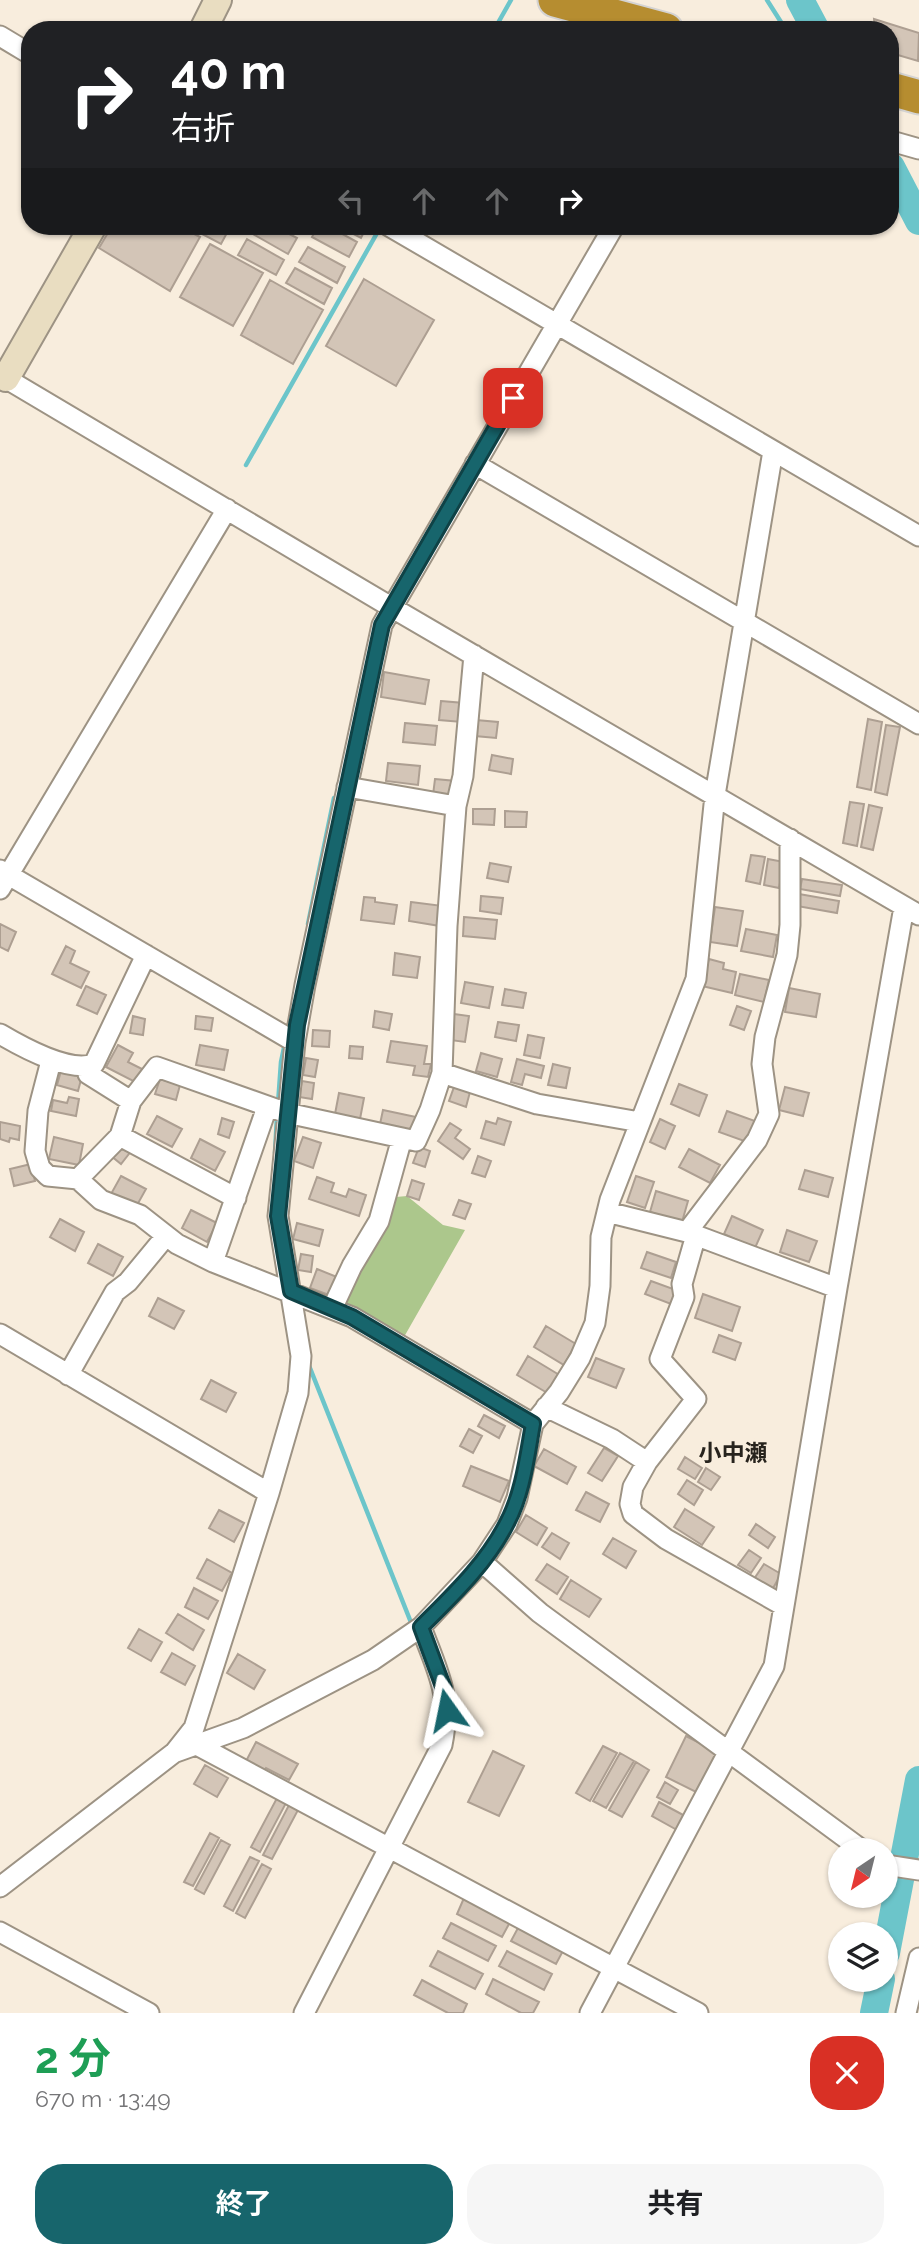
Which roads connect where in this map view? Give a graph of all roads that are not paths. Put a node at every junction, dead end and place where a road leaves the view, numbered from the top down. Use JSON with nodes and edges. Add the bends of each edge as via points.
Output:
{"nodes":[{"id":1,"x":218,"y":0,"type":"edge"},
{"id":2,"x":555,"y":0,"type":"edge"},
{"id":3,"x":208,"y":21,"type":"edge"},
{"id":4,"x":633,"y":21,"type":"edge"},
{"id":5,"x":0,"y":36,"type":"edge"},
{"id":6,"x":21,"y":49,"type":"edge"},
{"id":7,"x":899,"y":91,"type":"edge"},
{"id":8,"x":919,"y":97,"type":"edge"},
{"id":9,"x":899,"y":143,"type":"edge"},
{"id":10,"x":919,"y":149,"type":"edge"},
{"id":11,"x":88,"y":235,"type":"edge"},
{"id":12,"x":404,"y":235,"type":"edge"},
{"id":13,"x":609,"y":235,"type":"edge"},
{"id":14,"x":556,"y":324,"type":"junction"},
{"id":15,"x":2,"y":380,"type":"edge"},
{"id":16,"x":773,"y":451,"type":"junction"},
{"id":17,"x":475,"y":464,"type":"junction"},
{"id":18,"x":227,"y":509,"type":"junction"},
{"id":19,"x":919,"y":536,"type":"edge"},
{"id":20,"x":391,"y":607,"type":"junction"},
{"id":21,"x":743,"y":621,"type":"junction"},
{"id":22,"x":474,"y":655,"type":"junction"},
{"id":23,"x":919,"y":724,"type":"edge"},
{"id":24,"x":347,"y":787,"type":"junction"},
{"id":25,"x":715,"y":795,"type":"junction"},
{"id":26,"x":456,"y":806,"type":"junction"},
{"id":27,"x":790,"y":839,"type":"junction"},
{"id":28,"x":3,"y":878,"type":"edge"},
{"id":29,"x":912,"y":911,"type":"edge"},
{"id":30,"x":146,"y":955,"type":"junction"},
{"id":31,"x":0,"y":1034,"type":"edge"},
{"id":32,"x":295,"y":1042,"type":"junction"},
{"id":33,"x":51,"y":1060,"type":"junction"},
{"id":34,"x":87,"y":1067,"type":"junction"},
{"id":35,"x":442,"y":1073,"type":"junction"},
{"id":36,"x":131,"y":1101,"type":"junction"},
{"id":37,"x":267,"y":1107,"type":"junction"},
{"id":38,"x":287,"y":1113,"type":"junction"},
{"id":39,"x":640,"y":1122,"type":"junction"},
{"id":40,"x":120,"y":1136,"type":"junction"},
{"id":41,"x":402,"y":1138,"type":"junction"},
{"id":42,"x":78,"y":1179,"type":"junction"},
{"id":43,"x":236,"y":1198,"type":"junction"},
{"id":44,"x":607,"y":1212,"type":"junction"},
{"id":45,"x":692,"y":1233,"type":"junction"},
{"id":46,"x":166,"y":1236,"type":"junction"},
{"id":47,"x":213,"y":1262,"type":"junction"},
{"id":48,"x":837,"y":1288,"type":"junction"},
{"id":49,"x":291,"y":1291,"type":"junction"},
{"id":50,"x":332,"y":1309,"type":"junction"},
{"id":51,"x":3,"y":1343,"type":"edge"},
{"id":52,"x":68,"y":1374,"type":"junction"},
{"id":53,"x":546,"y":1407,"type":"junction"},
{"id":54,"x":533,"y":1424,"type":"junction"},
{"id":55,"x":647,"y":1462,"type":"junction"},
{"id":56,"x":269,"y":1493,"type":"junction"},
{"id":57,"x":482,"y":1562,"type":"junction"},
{"id":58,"x":784,"y":1606,"type":"junction"},
{"id":59,"x":421,"y":1627,"type":"junction"},
{"id":60,"x":197,"y":1745,"type":"junction"},
{"id":61,"x":175,"y":1752,"type":"junction"},
{"id":62,"x":729,"y":1752,"type":"junction"},
{"id":63,"x":846,"y":1838,"type":"edge"},
{"id":64,"x":390,"y":1849,"type":"junction"},
{"id":65,"x":898,"y":1867,"type":"edge"},
{"id":66,"x":919,"y":1870,"type":"edge"},
{"id":67,"x":0,"y":1887,"type":"edge"},
{"id":68,"x":0,"y":1932,"type":"edge"},
{"id":69,"x":919,"y":1958,"type":"edge"},
{"id":70,"x":614,"y":1967,"type":"junction"},
{"id":71,"x":149,"y":2013,"type":"edge"},
{"id":72,"x":304,"y":2013,"type":"edge"},
{"id":73,"x":590,"y":2013,"type":"edge"},
{"id":74,"x":698,"y":2013,"type":"edge"},
{"id":75,"x":906,"y":2013,"type":"edge"}],
"edges":[{"from":1,"to":3,"type":"street"},
{"from":2,"to":4,"type":"highway"},
{"from":5,"to":6,"type":"street"},
{"from":7,"to":8,"type":"highway"},
{"from":9,"to":10,"type":"street"},
{"from":11,"to":15,"type":"street"},
{"from":12,"to":14,"type":"street"},
{"from":13,"to":14,"type":"street"},
{"from":14,"to":16,"type":"street"},
{"from":14,"to":17,"type":"street"},
{"from":15,"to":18,"type":"street"},
{"from":16,"to":19,"type":"street"},
{"from":16,"to":21,"type":"street"},
{"from":17,"to":20,"type":"street"},
{"from":17,"to":21,"type":"street"},
{"from":18,"to":20,"type":"street"},
{"from":18,"to":28,"type":"street"},
{"from":20,"to":22,"type":"street"},
{"from":20,"to":24,"type":"street","via":[[382,625]]},
{"from":21,"to":23,"type":"street"},
{"from":21,"to":25,"type":"street"},
{"from":22,"to":25,"type":"street"},
{"from":22,"to":26,"type":"street"},
{"from":24,"to":26,"type":"street"},
{"from":24,"to":32,"type":"street"},
{"from":25,"to":27,"type":"street"},
{"from":25,"to":39,"type":"street","via":[[696,979]]},
{"from":26,"to":35,"type":"street"},
{"from":27,"to":29,"type":"street"},
{"from":27,"to":45,"type":"street","via":[[787,955],[762,1064],[769,1114],[757,1140]]},
{"from":28,"to":30,"type":"street"},
{"from":29,"to":48,"type":"street"},
{"from":30,"to":32,"type":"street"},
{"from":30,"to":34,"type":"street","via":[[94,1064]]},
{"from":31,"to":33,"type":"street"},
{"from":32,"to":38,"type":"street"},
{"from":33,"to":34,"type":"street"},
{"from":33,"to":42,"type":"street","via":[[38,1111],[35,1151],[48,1176]]},
{"from":34,"to":36,"type":"street","via":[[88,1074]]},
{"from":35,"to":39,"type":"street","via":[[537,1104]]},
{"from":35,"to":41,"type":"street","via":[[416,1141]]},
{"from":36,"to":37,"type":"street","via":[[157,1067]]},
{"from":36,"to":40,"type":"street"},
{"from":37,"to":38,"type":"street"},
{"from":37,"to":43,"type":"street"},
{"from":38,"to":41,"type":"street"},
{"from":38,"to":49,"type":"street","via":[[278,1216]]},
{"from":39,"to":44,"type":"street"},
{"from":40,"to":42,"type":"street"},
{"from":40,"to":43,"type":"street"},
{"from":41,"to":50,"type":"street","via":[[379,1221]]},
{"from":42,"to":46,"type":"street","via":[[101,1200],[140,1216]]},
{"from":43,"to":47,"type":"street"},
{"from":44,"to":45,"type":"street"},
{"from":44,"to":53,"type":"street","via":[[595,1323],[579,1358]]},
{"from":45,"to":48,"type":"street"},
{"from":45,"to":55,"type":"street","via":[[682,1284],[684,1297],[660,1359],[696,1399]]},
{"from":46,"to":47,"type":"street"},
{"from":46,"to":52,"type":"street","via":[[115,1292]]},
{"from":47,"to":49,"type":"street"},
{"from":48,"to":58,"type":"street"},
{"from":49,"to":50,"type":"street"},
{"from":49,"to":56,"type":"street","via":[[301,1356],[298,1393]]},
{"from":50,"to":54,"type":"street"},
{"from":51,"to":52,"type":"street"},
{"from":52,"to":56,"type":"street"},
{"from":53,"to":54,"type":"street"},
{"from":53,"to":55,"type":"street"},
{"from":54,"to":57,"type":"street","via":[[517,1499]]},
{"from":55,"to":58,"type":"street","via":[[633,1487],[633,1514],[666,1539]]},
{"from":56,"to":61,"type":"street","via":[[194,1728]]},
{"from":57,"to":59,"type":"street"},
{"from":57,"to":62,"type":"street","via":[[540,1612]]},
{"from":58,"to":62,"type":"street","via":[[774,1666]]},
{"from":59,"to":60,"type":"street","via":[[373,1660],[243,1728]]},
{"from":59,"to":64,"type":"street","via":[[444,1689],[446,1728],[432,1768]]},
{"from":60,"to":61,"type":"street"},
{"from":60,"to":64,"type":"street"},
{"from":61,"to":67,"type":"street"},
{"from":62,"to":63,"type":"street"},
{"from":62,"to":70,"type":"street"},
{"from":64,"to":70,"type":"street"},
{"from":64,"to":72,"type":"street"},
{"from":65,"to":66,"type":"street"},
{"from":68,"to":71,"type":"street"},
{"from":69,"to":75,"type":"street"},
{"from":70,"to":73,"type":"street"},
{"from":70,"to":74,"type":"street"}]}
